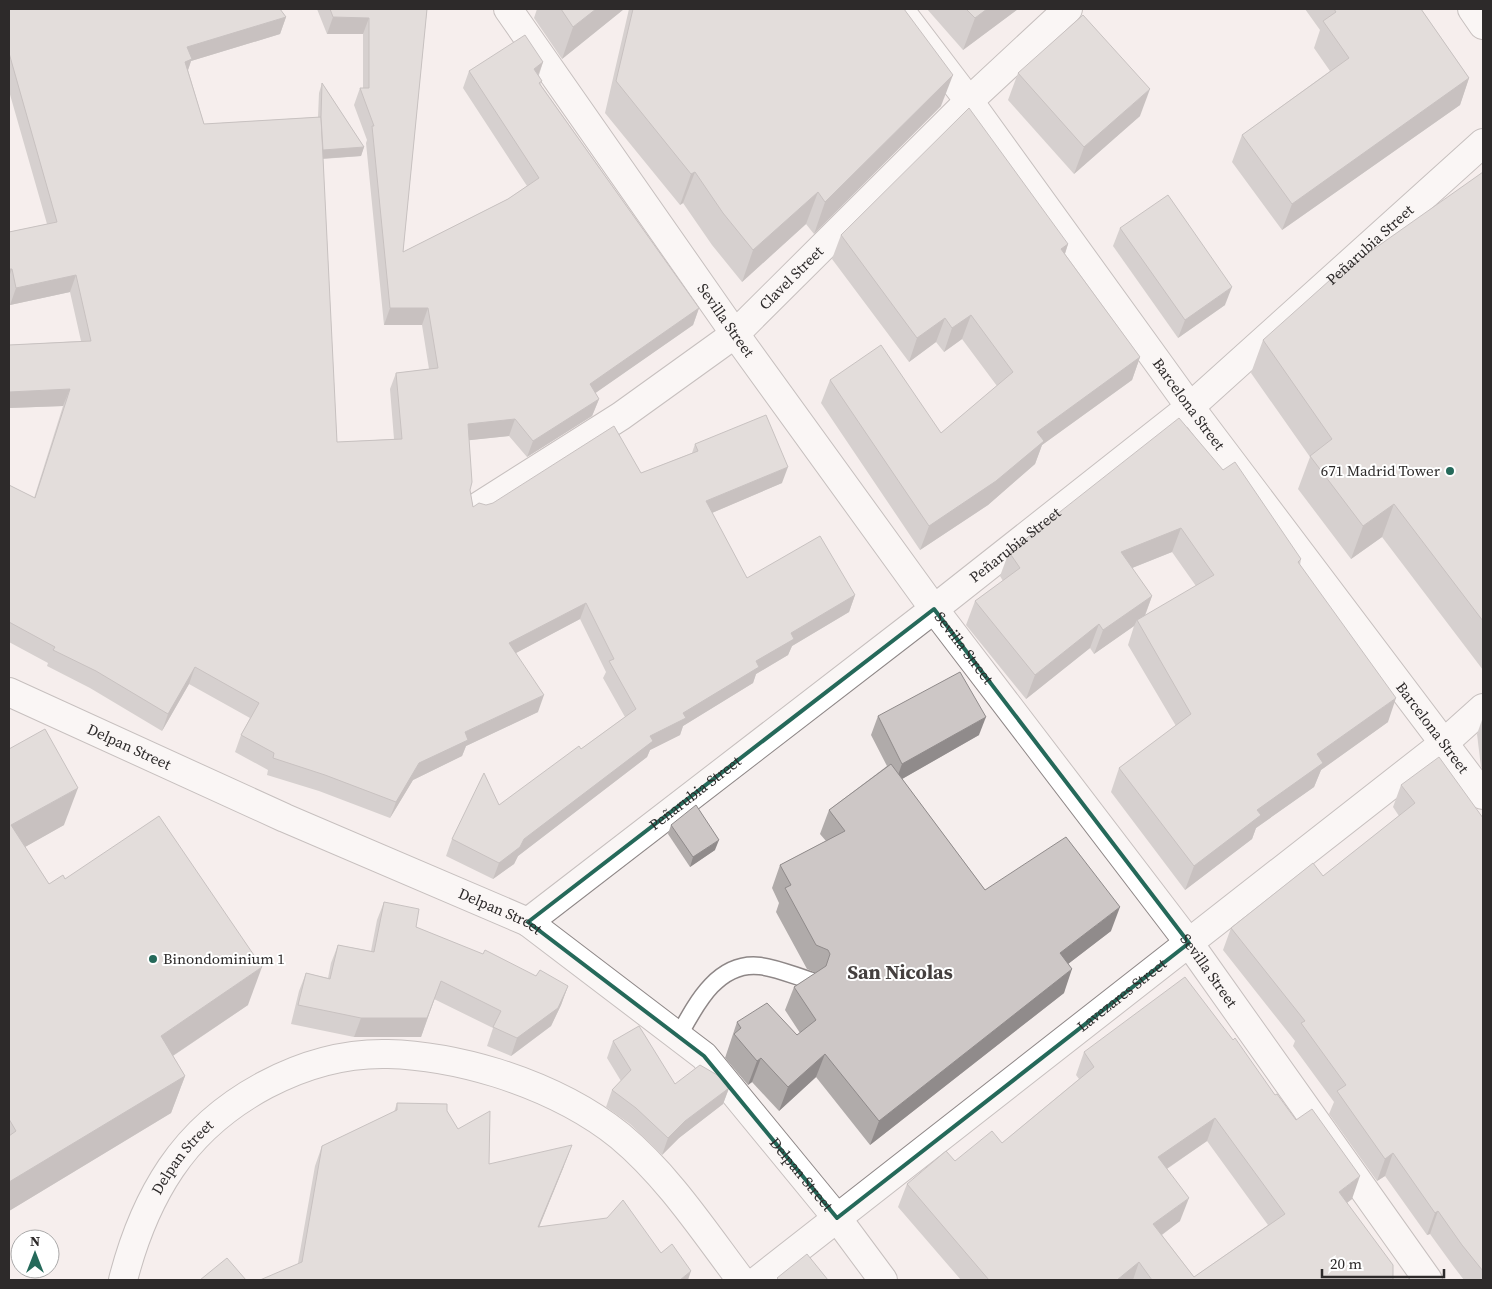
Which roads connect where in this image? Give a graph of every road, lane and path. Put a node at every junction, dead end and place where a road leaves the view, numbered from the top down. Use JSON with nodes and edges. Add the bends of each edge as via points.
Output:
{"nodes":[{"id":1,"x":508,"y":9,"type":"edge"},
{"id":2,"x":899,"y":9,"type":"edge"},
{"id":3,"x":1068,"y":9,"type":"edge"},
{"id":4,"x":1472,"y":9,"type":"edge"},
{"id":5,"x":1483,"y":25,"type":"edge"},
{"id":6,"x":969,"y":101,"type":"junction"},
{"id":7,"x":1483,"y":143,"type":"edge"},
{"id":8,"x":735,"y":334,"type":"junction"},
{"id":9,"x":1190,"y":407,"type":"junction"},
{"id":10,"x":479,"y":506,"type":"edge"},
{"id":11,"x":934,"y":609,"type":"junction"},
{"id":12,"x":9,"y":692,"type":"edge"},
{"id":13,"x":1483,"y":708,"type":"edge"},
{"id":14,"x":1444,"y":743,"type":"junction"},
{"id":15,"x":1483,"y":796,"type":"edge"},
{"id":16,"x":528,"y":922,"type":"junction"},
{"id":17,"x":1189,"y":943,"type":"junction"},
{"id":18,"x":812,"y":981,"type":"edge"},
{"id":19,"x":678,"y":1037,"type":"junction"},
{"id":20,"x":837,"y":1218,"type":"junction"},
{"id":21,"x":123,"y":1280,"type":"edge"},
{"id":22,"x":741,"y":1280,"type":"edge"},
{"id":23,"x":758,"y":1280,"type":"edge"},
{"id":24,"x":884,"y":1280,"type":"edge"},
{"id":25,"x":1428,"y":1280,"type":"edge"}],
"edges":[{"from":1,"to":8,"type":"street","name":"Sevilla Street"},
{"from":2,"to":6,"type":"street","name":"Barcelona Street"},
{"from":3,"to":6,"type":"street","name":"Clavel Street"},
{"from":4,"to":5,"type":"street"},
{"from":6,"to":8,"type":"street","name":"Clavel Street"},
{"from":6,"to":9,"type":"street","name":"Barcelona Street"},
{"from":7,"to":9,"type":"street","name":"Peñarubia Street"},
{"from":8,"to":10,"type":"street","name":"Clavel Street","via":[[621,416]]},
{"from":8,"to":11,"type":"street","name":"Sevilla Street"},
{"from":9,"to":11,"type":"street","name":"Peñarubia Street"},
{"from":9,"to":14,"type":"street","name":"Barcelona Street"},
{"from":11,"to":16,"type":"street","name":"Peñarubia Street"},
{"from":11,"to":17,"type":"street","name":"Sevilla Street"},
{"from":12,"to":16,"type":"street","name":"Delpan Street","via":[[285,818]]},
{"from":13,"to":14,"type":"street","name":"Lavezares Street"},
{"from":14,"to":15,"type":"street","name":"Barcelona Street"},
{"from":14,"to":17,"type":"street","name":"Lavezares Street"},
{"from":16,"to":19,"type":"street","name":"Delpan Street"},
{"from":17,"to":20,"type":"street","name":"Lavezares Street"},
{"from":17,"to":25,"type":"street","name":"Sevilla Street"},
{"from":18,"to":19,"type":"lane","via":[[760,966],[732,971],[708,989]]},
{"from":19,"to":20,"type":"street","name":"Delpan Street","via":[[704,1056]]},
{"from":20,"to":23,"type":"street","name":"Lavezares Street"},
{"from":20,"to":24,"type":"street","name":"Delpan Street"},
{"from":21,"to":22,"type":"street","name":"Delpan Street","via":[[131,1249],[171,1168],[194,1140],[224,1112],[262,1086],[306,1067],[347,1057],[386,1054],[432,1057],[473,1066],[553,1094],[584,1111],[619,1136],[646,1161],[675,1193]]}]}
